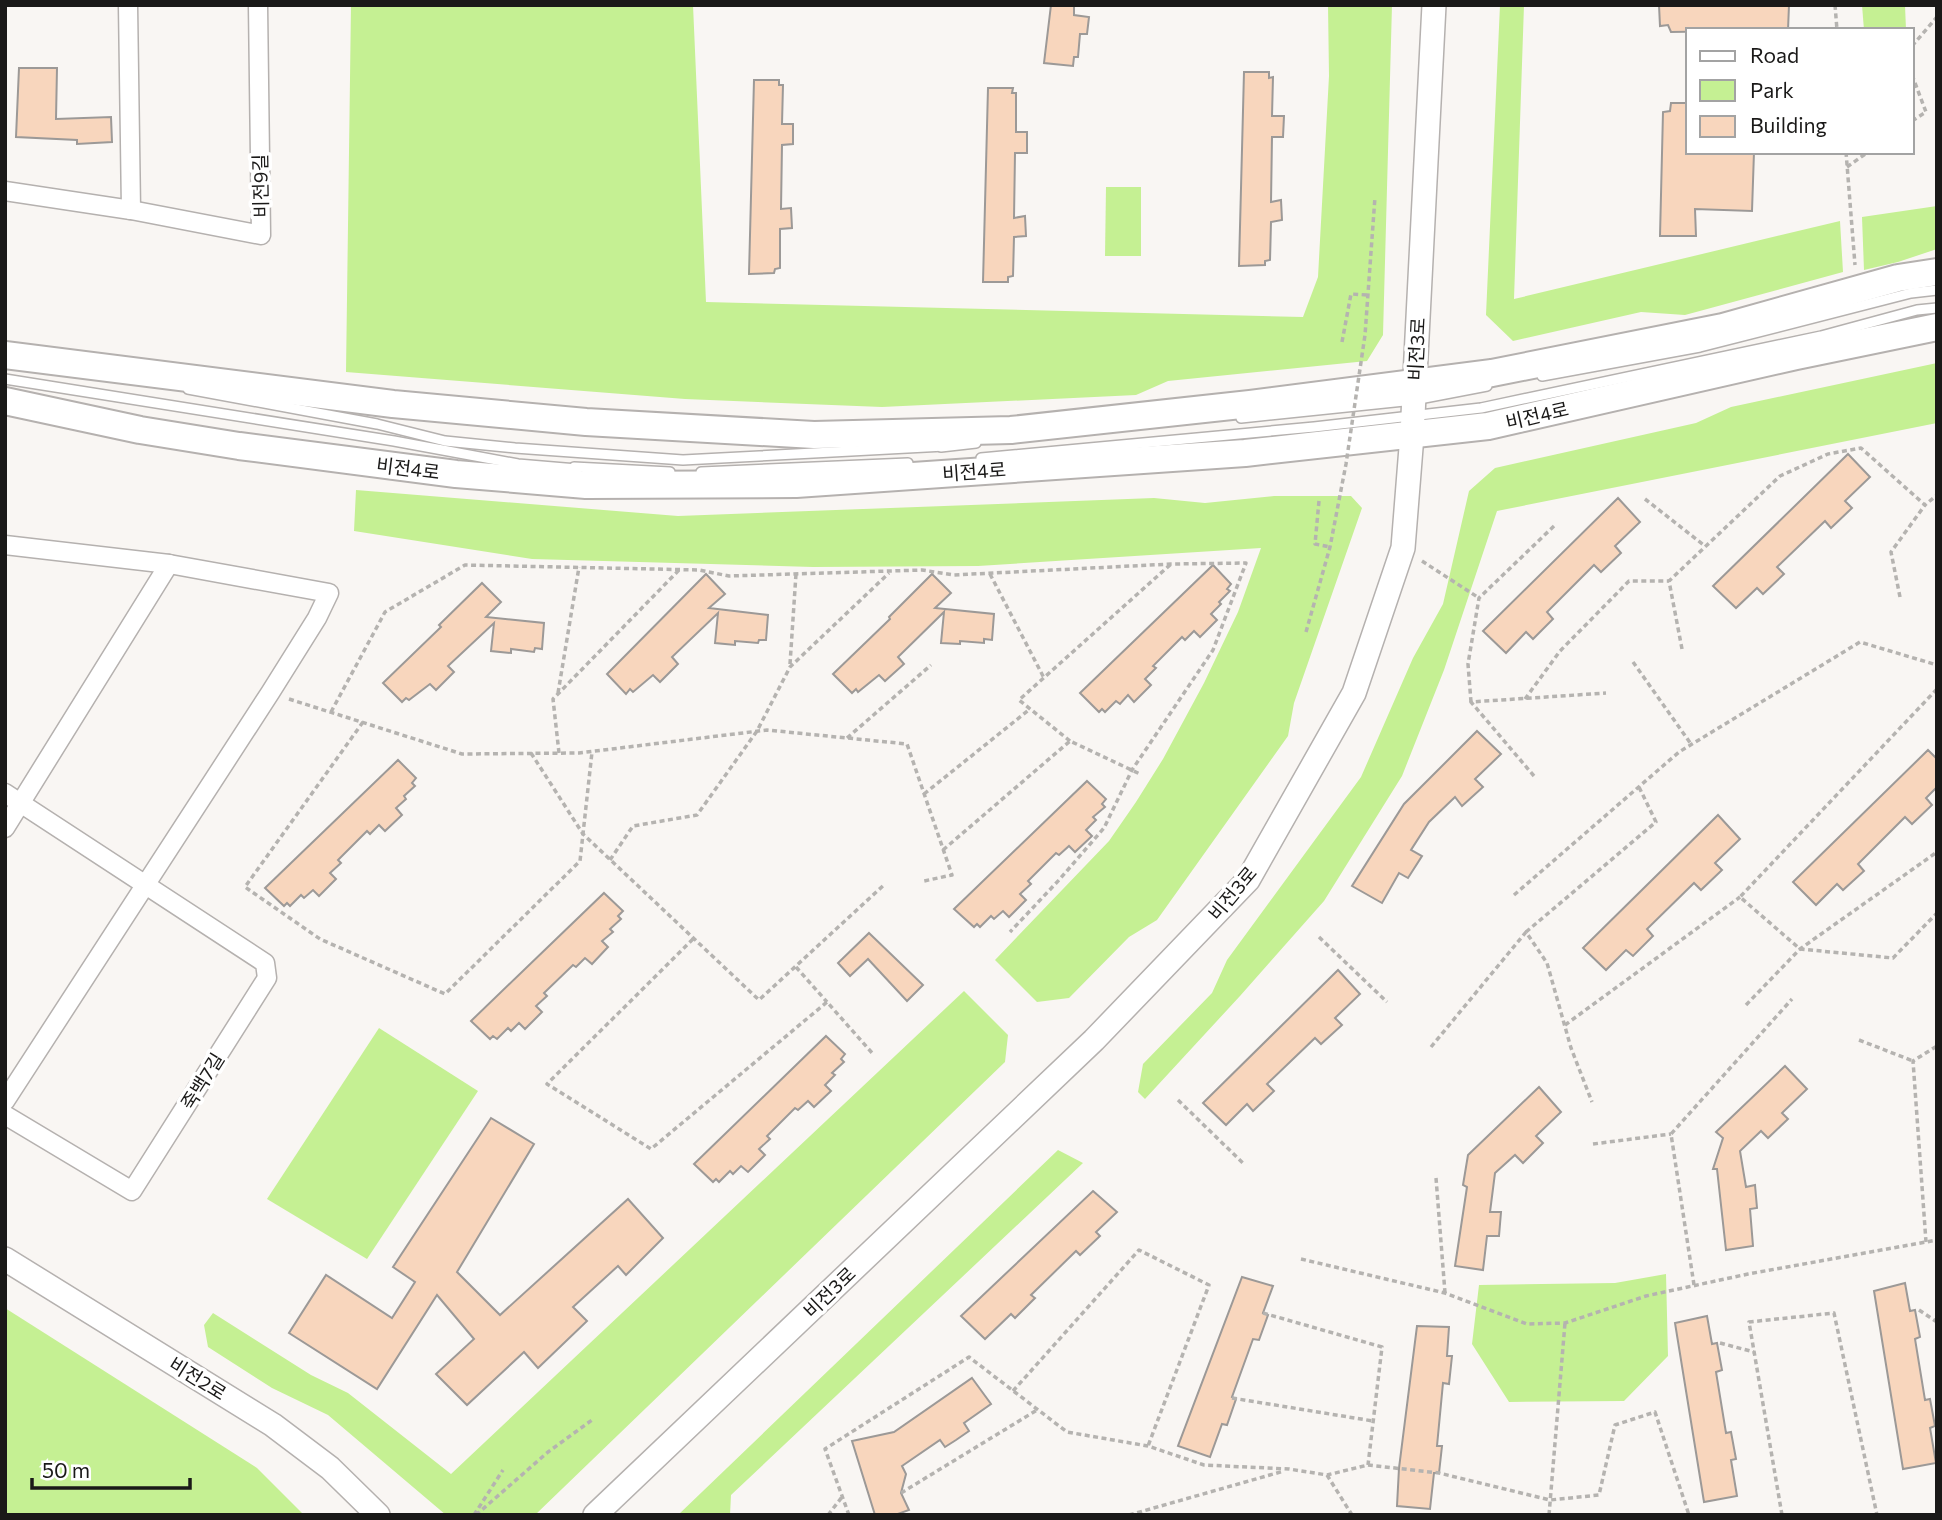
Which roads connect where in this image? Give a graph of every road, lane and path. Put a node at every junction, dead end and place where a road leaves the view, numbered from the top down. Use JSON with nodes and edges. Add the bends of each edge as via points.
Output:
{"nodes":[{"id":1,"x":128,"y":5,"type":"edge"},
{"id":2,"x":258,"y":5,"type":"edge"},
{"id":3,"x":1434,"y":5,"type":"edge"},
{"id":4,"x":1835,"y":5,"type":"edge"},
{"id":5,"x":1937,"y":17,"type":"edge"},
{"id":6,"x":1837,"y":28,"type":"edge"},
{"id":7,"x":1914,"y":44,"type":"edge"},
{"id":8,"x":1914,"y":80,"type":"edge"},
{"id":9,"x":1914,"y":120,"type":"edge"},
{"id":10,"x":1846,"y":154,"type":"edge"},
{"id":11,"x":1865,"y":154,"type":"edge"},
{"id":12,"x":1847,"y":167,"type":"junction"},
{"id":13,"x":5,"y":191,"type":"edge"},
{"id":14,"x":1375,"y":197,"type":"dead end"},
{"id":15,"x":131,"y":210,"type":"junction"},
{"id":16,"x":1855,"y":268,"type":"dead end"},
{"id":17,"x":1937,"y":272,"type":"edge"},
{"id":18,"x":1937,"y":290,"type":"edge"},
{"id":19,"x":1368,"y":295,"type":"junction"},
{"id":20,"x":1937,"y":308,"type":"edge"},
{"id":21,"x":1937,"y":327,"type":"edge"},
{"id":22,"x":1342,"y":342,"type":"dead end"},
{"id":23,"x":5,"y":355,"type":"edge"},
{"id":24,"x":136,"y":372,"type":"junction"},
{"id":25,"x":1537,"y":377,"type":"dead end"},
{"id":26,"x":5,"y":379,"type":"edge"},
{"id":27,"x":1496,"y":385,"type":"dead end"},
{"id":28,"x":184,"y":391,"type":"dead end"},
{"id":29,"x":198,"y":393,"type":"junction"},
{"id":30,"x":5,"y":401,"type":"edge"},
{"id":31,"x":1413,"y":408,"type":"junction"},
{"id":32,"x":1226,"y":419,"type":"dead end"},
{"id":33,"x":1010,"y":435,"type":"junction"},
{"id":34,"x":1050,"y":436,"type":"dead end"},
{"id":35,"x":982,"y":443,"type":"dead end"},
{"id":36,"x":942,"y":447,"type":"junction"},
{"id":37,"x":968,"y":460,"type":"dead end"},
{"id":38,"x":913,"y":463,"type":"dead end"},
{"id":39,"x":574,"y":467,"type":"junction"},
{"id":40,"x":680,"y":472,"type":"dead end"},
{"id":41,"x":694,"y":472,"type":"dead end"},
{"id":42,"x":628,"y":485,"type":"junction"},
{"id":43,"x":1937,"y":495,"type":"edge"},
{"id":44,"x":1645,"y":499,"type":"dead end"},
{"id":45,"x":1319,"y":501,"type":"dead end"},
{"id":46,"x":1925,"y":505,"type":"junction"},
{"id":47,"x":1554,"y":526,"type":"dead end"},
{"id":48,"x":5,"y":545,"type":"edge"},
{"id":49,"x":1705,"y":546,"type":"junction"},
{"id":50,"x":1330,"y":547,"type":"junction"},
{"id":51,"x":1403,"y":548,"type":"junction"},
{"id":52,"x":169,"y":564,"type":"junction"},
{"id":53,"x":1171,"y":564,"type":"junction"},
{"id":54,"x":579,"y":567,"type":"junction"},
{"id":55,"x":678,"y":570,"type":"junction"},
{"id":56,"x":890,"y":571,"type":"junction"},
{"id":57,"x":990,"y":573,"type":"junction"},
{"id":58,"x":796,"y":574,"type":"junction"},
{"id":59,"x":1669,"y":581,"type":"junction"},
{"id":60,"x":1900,"y":597,"type":"dead end"},
{"id":61,"x":1479,"y":598,"type":"junction"},
{"id":62,"x":1306,"y":632,"type":"dead end"},
{"id":63,"x":1682,"y":649,"type":"dead end"},
{"id":64,"x":1633,"y":662,"type":"dead end"},
{"id":65,"x":931,"y":665,"type":"dead end"},
{"id":66,"x":1937,"y":665,"type":"edge"},
{"id":67,"x":790,"y":667,"type":"junction"},
{"id":68,"x":1044,"y":678,"type":"junction"},
{"id":69,"x":1937,"y":689,"type":"edge"},
{"id":70,"x":270,"y":693,"type":"junction"},
{"id":71,"x":1606,"y":693,"type":"dead end"},
{"id":72,"x":558,"y":695,"type":"junction"},
{"id":73,"x":1525,"y":699,"type":"junction"},
{"id":74,"x":1471,"y":702,"type":"junction"},
{"id":75,"x":1030,"y":709,"type":"junction"},
{"id":76,"x":331,"y":712,"type":"junction"},
{"id":77,"x":363,"y":722,"type":"junction"},
{"id":78,"x":757,"y":731,"type":"junction"},
{"id":79,"x":847,"y":738,"type":"junction"},
{"id":80,"x":1070,"y":741,"type":"junction"},
{"id":81,"x":1691,"y":744,"type":"junction"},
{"id":82,"x":592,"y":752,"type":"junction"},
{"id":83,"x":531,"y":753,"type":"junction"},
{"id":84,"x":559,"y":753,"type":"junction"},
{"id":85,"x":1132,"y":770,"type":"junction"},
{"id":86,"x":1140,"y":774,"type":"dead end"},
{"id":87,"x":1534,"y":776,"type":"dead end"},
{"id":88,"x":1639,"y":787,"type":"junction"},
{"id":89,"x":5,"y":793,"type":"edge"},
{"id":90,"x":924,"y":794,"type":"junction"},
{"id":91,"x":21,"y":803,"type":"junction"},
{"id":92,"x":5,"y":828,"type":"edge"},
{"id":93,"x":583,"y":834,"type":"junction"},
{"id":94,"x":943,"y":850,"type":"junction"},
{"id":95,"x":1937,"y":852,"type":"edge"},
{"id":96,"x":610,"y":860,"type":"junction"},
{"id":97,"x":923,"y":881,"type":"dead end"},
{"id":98,"x":148,"y":884,"type":"junction"},
{"id":99,"x":886,"y":884,"type":"dead end"},
{"id":100,"x":1514,"y":895,"type":"dead end"},
{"id":101,"x":1740,"y":897,"type":"junction"},
{"id":102,"x":1937,"y":913,"type":"edge"},
{"id":103,"x":1010,"y":932,"type":"dead end"},
{"id":104,"x":1526,"y":932,"type":"junction"},
{"id":105,"x":1319,"y":937,"type":"dead end"},
{"id":106,"x":693,"y":939,"type":"junction"},
{"id":107,"x":1800,"y":949,"type":"junction"},
{"id":108,"x":795,"y":967,"type":"junction"},
{"id":109,"x":1792,"y":999,"type":"dead end"},
{"id":110,"x":827,"y":1002,"type":"junction"},
{"id":111,"x":1387,"y":1002,"type":"dead end"},
{"id":112,"x":1746,"y":1005,"type":"dead end"},
{"id":113,"x":1565,"y":1025,"type":"junction"},
{"id":114,"x":1859,"y":1040,"type":"dead end"},
{"id":115,"x":1937,"y":1045,"type":"edge"},
{"id":116,"x":1431,"y":1047,"type":"dead end"},
{"id":117,"x":873,"y":1054,"type":"dead end"},
{"id":118,"x":1913,"y":1061,"type":"junction"},
{"id":119,"x":1178,"y":1100,"type":"dead end"},
{"id":120,"x":5,"y":1101,"type":"edge"},
{"id":121,"x":1592,"y":1102,"type":"dead end"},
{"id":122,"x":5,"y":1115,"type":"edge"},
{"id":123,"x":1671,"y":1134,"type":"junction"},
{"id":124,"x":1593,"y":1144,"type":"dead end"},
{"id":125,"x":1245,"y":1165,"type":"dead end"},
{"id":126,"x":1436,"y":1178,"type":"dead end"},
{"id":127,"x":1937,"y":1240,"type":"edge"},
{"id":128,"x":1926,"y":1242,"type":"junction"},
{"id":129,"x":5,"y":1259,"type":"edge"},
{"id":130,"x":1301,"y":1259,"type":"dead end"},
{"id":131,"x":1694,"y":1286,"type":"junction"},
{"id":132,"x":1445,"y":1293,"type":"junction"},
{"id":133,"x":1919,"y":1310,"type":"dead end"},
{"id":134,"x":1263,"y":1313,"type":"dead end"},
{"id":135,"x":1937,"y":1322,"type":"edge"},
{"id":136,"x":1565,"y":1323,"type":"junction"},
{"id":137,"x":1720,"y":1343,"type":"dead end"},
{"id":138,"x":1754,"y":1352,"type":"junction"},
{"id":139,"x":1013,"y":1391,"type":"junction"},
{"id":140,"x":1232,"y":1398,"type":"dead end"},
{"id":141,"x":1037,"y":1410,"type":"junction"},
{"id":142,"x":592,"y":1420,"type":"dead end"},
{"id":143,"x":1373,"y":1421,"type":"junction"},
{"id":144,"x":1148,"y":1446,"type":"junction"},
{"id":145,"x":1368,"y":1465,"type":"junction"},
{"id":146,"x":1289,"y":1469,"type":"junction"},
{"id":147,"x":503,"y":1470,"type":"dead end"},
{"id":148,"x":1327,"y":1475,"type":"junction"},
{"id":149,"x":901,"y":1493,"type":"dead end"},
{"id":150,"x":842,"y":1497,"type":"junction"},
{"id":151,"x":1550,"y":1500,"type":"junction"},
{"id":152,"x":378,"y":1515,"type":"edge"},
{"id":153,"x":475,"y":1515,"type":"edge"},
{"id":154,"x":595,"y":1515,"type":"edge"},
{"id":155,"x":828,"y":1515,"type":"edge"},
{"id":156,"x":849,"y":1515,"type":"edge"},
{"id":157,"x":1129,"y":1515,"type":"edge"},
{"id":158,"x":1352,"y":1515,"type":"edge"},
{"id":159,"x":1549,"y":1515,"type":"edge"},
{"id":160,"x":1689,"y":1515,"type":"edge"},
{"id":161,"x":1782,"y":1515,"type":"edge"},
{"id":162,"x":1877,"y":1515,"type":"edge"}],
"edges":[{"from":1,"to":15,"type":"street"},
{"from":2,"to":15,"type":"street","name":"비전9길","via":[[261,234]]},
{"from":3,"to":31,"type":"street","name":"비전3로"},
{"from":4,"to":6,"type":"path"},
{"from":5,"to":7,"type":"path"},
{"from":8,"to":9,"type":"path","via":[[1926,112]]},
{"from":10,"to":12,"type":"path"},
{"from":11,"to":12,"type":"path"},
{"from":12,"to":16,"type":"path"},
{"from":13,"to":15,"type":"street","name":"비전9길"},
{"from":14,"to":19,"type":"path","bridge":true},
{"from":17,"to":31,"type":"main road","name":"비전4로","via":[[1898,278],[1723,327],[1492,373]]},
{"from":18,"to":25,"type":"lane","via":[[1700,347]]},
{"from":19,"to":22,"type":"path","via":[[1351,294]]},
{"from":19,"to":50,"type":"path","bridge":true},
{"from":20,"to":31,"type":"lane","via":[[1494,405]]},
{"from":21,"to":31,"type":"main road","name":"비전4로","via":[[1488,426]]},
{"from":23,"to":24,"type":"main road","name":"비전4로"},
{"from":24,"to":29,"type":"lane"},
{"from":24,"to":33,"type":"main road","name":"비전4로","via":[[586,422],[814,435]]},
{"from":26,"to":39,"type":"lane","via":[[518,464]]},
{"from":27,"to":31,"type":"lane"},
{"from":28,"to":29,"type":"lane"},
{"from":29,"to":36,"type":"lane","via":[[377,424],[444,441],[515,448],[683,460]]},
{"from":30,"to":42,"type":"main road","name":"비전4로","via":[[239,446],[456,474]]},
{"from":31,"to":32,"type":"lane"},
{"from":31,"to":33,"type":"main road","name":"비전4로","via":[[1250,404]]},
{"from":31,"to":37,"type":"lane","via":[[1314,428]]},
{"from":31,"to":42,"type":"main road","name":"비전4로","via":[[1245,453],[796,484]]},
{"from":31,"to":51,"type":"street","name":"비전3로"},
{"from":33,"to":34,"type":"lane"},
{"from":33,"to":36,"type":"lane"},
{"from":35,"to":36,"type":"lane"},
{"from":38,"to":41,"type":"lane"},
{"from":39,"to":40,"type":"lane"},
{"from":39,"to":42,"type":"lane"},
{"from":43,"to":46,"type":"path"},
{"from":44,"to":49,"type":"path"},
{"from":45,"to":50,"type":"path","via":[[1315,544]]},
{"from":46,"to":49,"type":"path","via":[[1861,448],[1828,454],[1780,476]]},
{"from":46,"to":60,"type":"path","via":[[1891,552]]},
{"from":47,"to":61,"type":"path"},
{"from":48,"to":52,"type":"street"},
{"from":49,"to":59,"type":"path"},
{"from":50,"to":62,"type":"path","bridge":true},
{"from":51,"to":61,"type":"path"},
{"from":51,"to":154,"type":"street","name":"비전3로","via":[[1354,693],[1248,880],[1094,1040]]},
{"from":52,"to":70,"type":"street","via":[[329,593]]},
{"from":52,"to":91,"type":"street"},
{"from":53,"to":57,"type":"path"},
{"from":53,"to":68,"type":"path"},
{"from":53,"to":85,"type":"path","via":[[1246,563],[1213,650]]},
{"from":54,"to":55,"type":"path"},
{"from":54,"to":72,"type":"path"},
{"from":54,"to":76,"type":"path","via":[[465,565],[442,578],[385,612]]},
{"from":55,"to":58,"type":"path","via":[[729,576]]},
{"from":55,"to":72,"type":"path"},
{"from":56,"to":57,"type":"path"},
{"from":56,"to":58,"type":"path"},
{"from":56,"to":67,"type":"path"},
{"from":57,"to":68,"type":"path"},
{"from":58,"to":67,"type":"path"},
{"from":59,"to":63,"type":"path"},
{"from":59,"to":73,"type":"path","via":[[1629,581],[1560,651]]},
{"from":61,"to":74,"type":"path","via":[[1468,664]]},
{"from":64,"to":81,"type":"path"},
{"from":65,"to":79,"type":"path"},
{"from":66,"to":81,"type":"path","via":[[1860,642]]},
{"from":67,"to":78,"type":"path"},
{"from":68,"to":75,"type":"path","via":[[1019,700]]},
{"from":69,"to":101,"type":"path"},
{"from":70,"to":76,"type":"path"},
{"from":70,"to":98,"type":"street"},
{"from":71,"to":73,"type":"path"},
{"from":72,"to":84,"type":"path","via":[[553,699]]},
{"from":73,"to":74,"type":"path"},
{"from":74,"to":87,"type":"path"},
{"from":75,"to":80,"type":"path"},
{"from":75,"to":90,"type":"path"},
{"from":76,"to":77,"type":"path"},
{"from":77,"to":83,"type":"path","via":[[462,754]]},
{"from":77,"to":93,"type":"path","via":[[246,887],[320,939],[445,993],[580,861]]},
{"from":78,"to":79,"type":"path"},
{"from":78,"to":82,"type":"path"},
{"from":78,"to":96,"type":"path","via":[[697,815],[633,826]]},
{"from":79,"to":90,"type":"path","via":[[907,744]]},
{"from":80,"to":85,"type":"path"},
{"from":80,"to":94,"type":"path"},
{"from":81,"to":88,"type":"path"},
{"from":82,"to":84,"type":"path"},
{"from":82,"to":93,"type":"path"},
{"from":83,"to":84,"type":"path"},
{"from":83,"to":93,"type":"path"},
{"from":85,"to":86,"type":"path"},
{"from":85,"to":103,"type":"path","via":[[1104,828]]},
{"from":88,"to":100,"type":"path"},
{"from":88,"to":104,"type":"path","via":[[1656,822]]},
{"from":89,"to":91,"type":"street"},
{"from":90,"to":94,"type":"path"},
{"from":91,"to":92,"type":"street"},
{"from":91,"to":98,"type":"street"},
{"from":93,"to":96,"type":"path"},
{"from":94,"to":97,"type":"path","via":[[952,875]]},
{"from":95,"to":107,"type":"path"},
{"from":96,"to":106,"type":"path"},
{"from":98,"to":120,"type":"street"},
{"from":98,"to":122,"type":"street","name":"죽백7길","via":[[265,963],[267,978],[260,990],[132,1191]]},
{"from":99,"to":108,"type":"path"},
{"from":101,"to":107,"type":"path"},
{"from":101,"to":113,"type":"path"},
{"from":102,"to":107,"type":"path","via":[[1893,958]]},
{"from":104,"to":113,"type":"path","via":[[1547,964]]},
{"from":104,"to":116,"type":"path"},
{"from":105,"to":111,"type":"path"},
{"from":106,"to":108,"type":"path","via":[[758,1000]]},
{"from":106,"to":110,"type":"path","via":[[547,1084],[651,1149]]},
{"from":107,"to":112,"type":"path"},
{"from":108,"to":110,"type":"path"},
{"from":109,"to":123,"type":"path"},
{"from":110,"to":117,"type":"path"},
{"from":113,"to":121,"type":"path"},
{"from":114,"to":118,"type":"path"},
{"from":115,"to":118,"type":"path"},
{"from":118,"to":128,"type":"path"},
{"from":119,"to":125,"type":"path"},
{"from":123,"to":124,"type":"path"},
{"from":123,"to":131,"type":"path"},
{"from":126,"to":132,"type":"path"},
{"from":127,"to":128,"type":"path"},
{"from":128,"to":131,"type":"path"},
{"from":129,"to":152,"type":"street","name":"비전2로","via":[[273,1425],[330,1468]]},
{"from":130,"to":132,"type":"path"},
{"from":131,"to":136,"type":"path","via":[[1646,1296]]},
{"from":132,"to":136,"type":"path","via":[[1527,1324]]},
{"from":133,"to":135,"type":"path"},
{"from":134,"to":143,"type":"path","via":[[1382,1347]]},
{"from":136,"to":151,"type":"path"},
{"from":137,"to":138,"type":"path"},
{"from":138,"to":161,"type":"path"},
{"from":138,"to":162,"type":"path","via":[[1749,1322],[1834,1313]]},
{"from":139,"to":141,"type":"path"},
{"from":139,"to":144,"type":"path","via":[[1139,1250],[1209,1285]]},
{"from":139,"to":150,"type":"path","via":[[969,1357],[825,1449]]},
{"from":140,"to":143,"type":"path"},
{"from":141,"to":144,"type":"path","via":[[1067,1432]]},
{"from":141,"to":149,"type":"path"},
{"from":142,"to":153,"type":"path"},
{"from":143,"to":145,"type":"path"},
{"from":144,"to":146,"type":"path","via":[[1204,1465]]},
{"from":145,"to":148,"type":"path"},
{"from":145,"to":151,"type":"path","via":[[1439,1474]]},
{"from":146,"to":148,"type":"path"},
{"from":146,"to":157,"type":"path"},
{"from":147,"to":153,"type":"path"},
{"from":148,"to":158,"type":"path"},
{"from":150,"to":155,"type":"path"},
{"from":150,"to":156,"type":"path"},
{"from":151,"to":159,"type":"path"},
{"from":151,"to":160,"type":"path","via":[[1599,1495],[1615,1425],[1655,1412]]}]}
